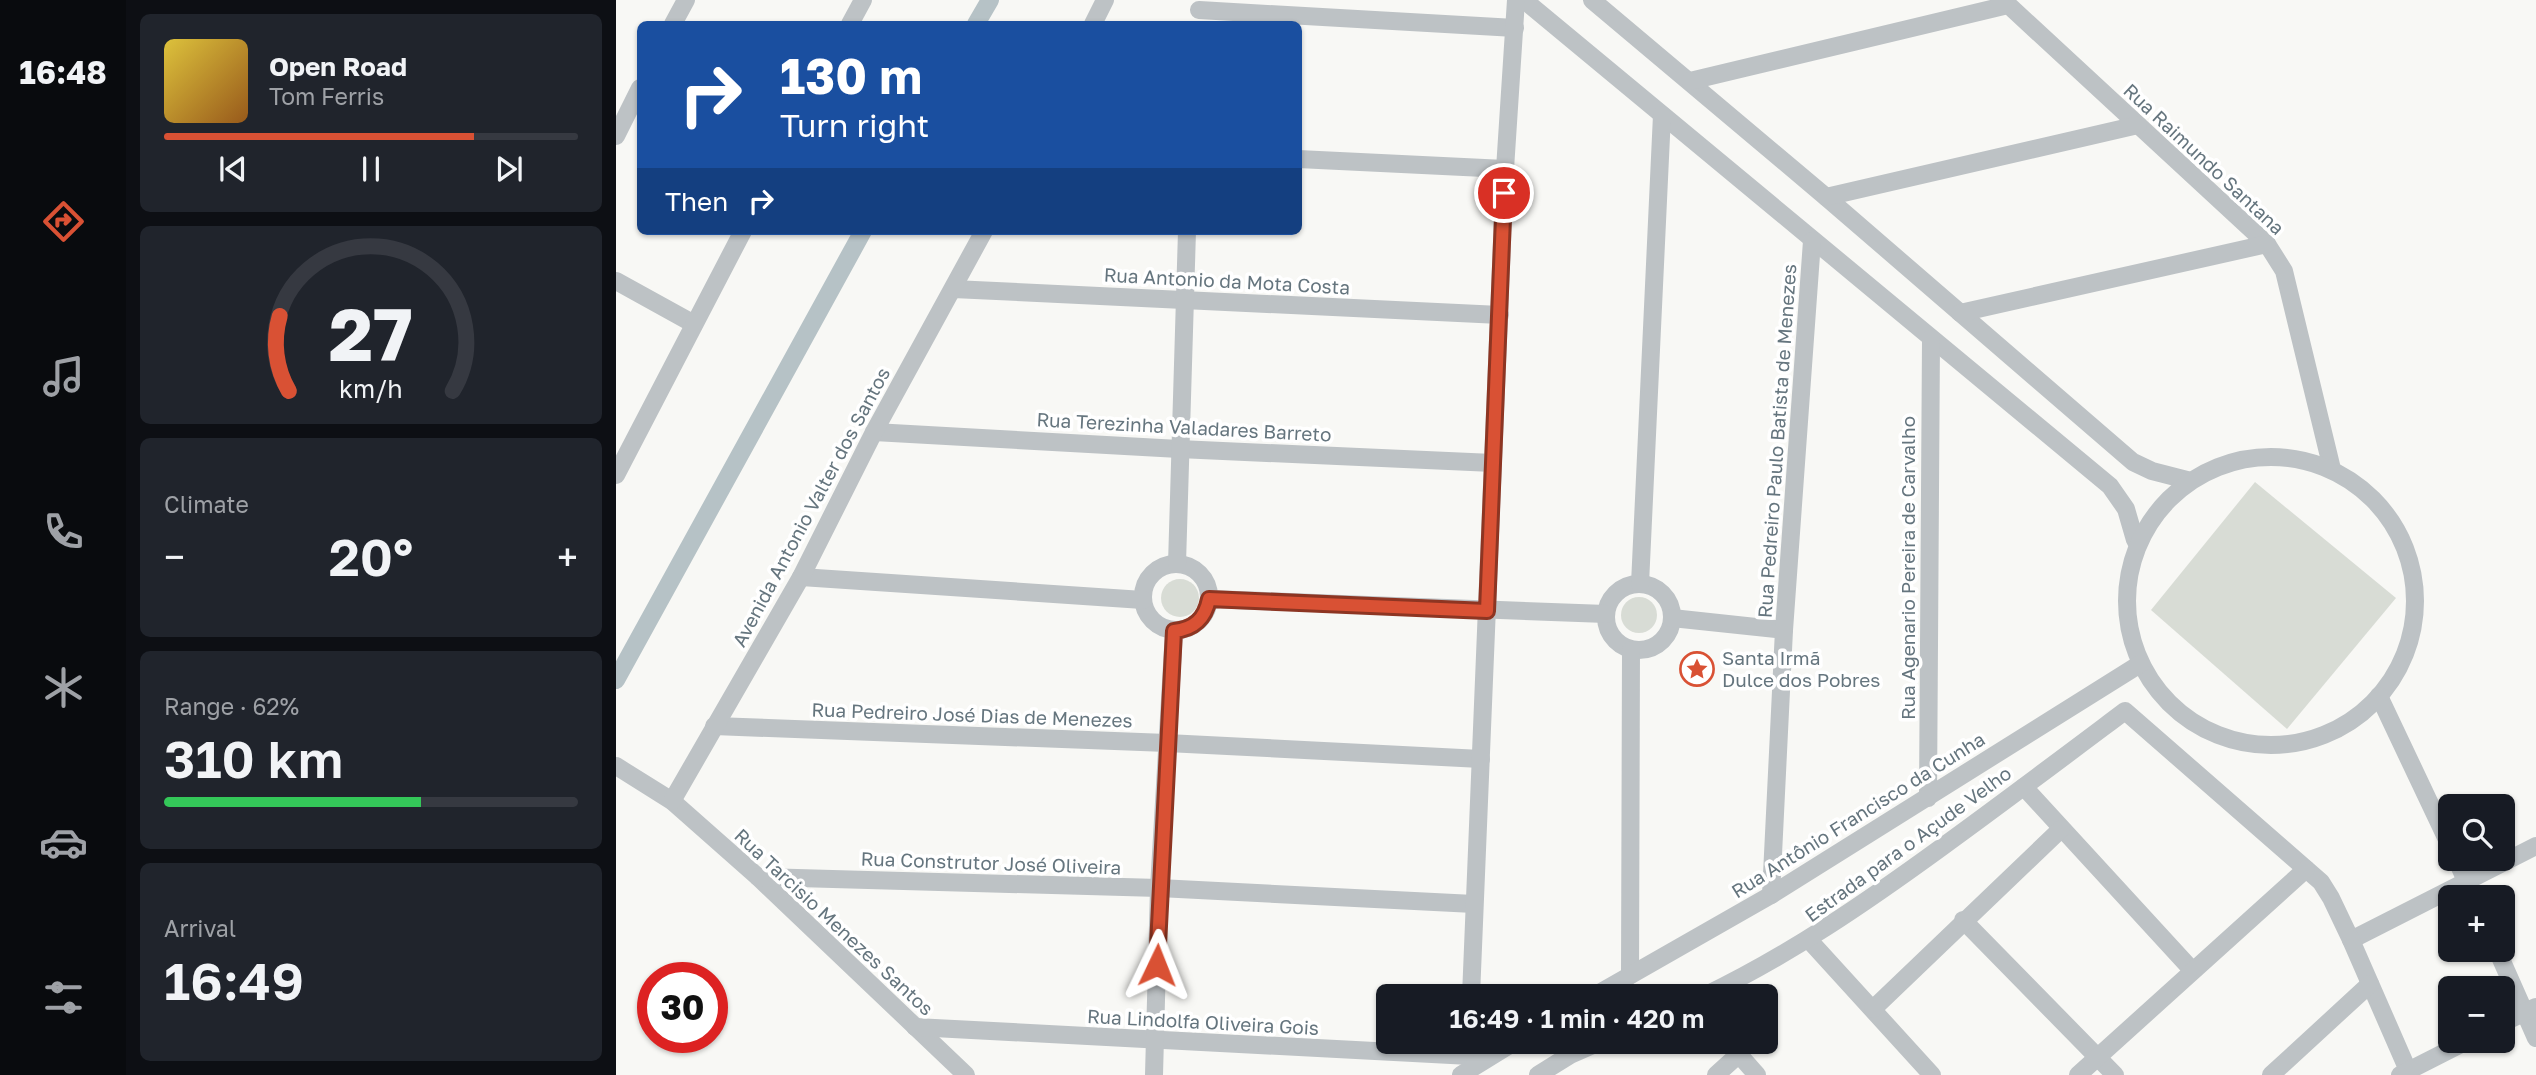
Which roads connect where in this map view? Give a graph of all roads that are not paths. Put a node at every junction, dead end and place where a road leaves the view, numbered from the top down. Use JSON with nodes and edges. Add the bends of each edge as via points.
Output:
{"nodes":[{"id":1,"x":686,"y":0,"type":"edge"},
{"id":2,"x":863,"y":0,"type":"edge"},
{"id":3,"x":1105,"y":0,"type":"edge"},
{"id":4,"x":1516,"y":0,"type":"edge"},
{"id":5,"x":1524,"y":0,"type":"edge"},
{"id":6,"x":1592,"y":0,"type":"edge"},
{"id":7,"x":2006,"y":3,"type":"edge"},
{"id":8,"x":1199,"y":11,"type":"edge"},
{"id":9,"x":675,"y":21,"type":"edge"},
{"id":10,"x":852,"y":21,"type":"edge"},
{"id":11,"x":1094,"y":21,"type":"edge"},
{"id":12,"x":1514,"y":28,"type":"junction"},
{"id":13,"x":1690,"y":81,"type":"junction"},
{"id":14,"x":637,"y":94,"type":"edge"},
{"id":15,"x":1662,"y":115,"type":"junction"},
{"id":16,"x":2138,"y":125,"type":"junction"},
{"id":17,"x":616,"y":136,"type":"edge"},
{"id":18,"x":1302,"y":159,"type":"edge"},
{"id":19,"x":1505,"y":169,"type":"junction"},
{"id":20,"x":1826,"y":197,"type":"junction"},
{"id":21,"x":741,"y":235,"type":"edge"},
{"id":22,"x":982,"y":235,"type":"edge"},
{"id":23,"x":1187,"y":235,"type":"edge"},
{"id":24,"x":1812,"y":241,"type":"junction"},
{"id":25,"x":2267,"y":244,"type":"junction"},
{"id":26,"x":616,"y":281,"type":"edge"},
{"id":27,"x":953,"y":289,"type":"junction"},
{"id":28,"x":1184,"y":300,"type":"junction"},
{"id":29,"x":1960,"y":313,"type":"junction"},
{"id":30,"x":1500,"y":315,"type":"junction"},
{"id":31,"x":695,"y":324,"type":"junction"},
{"id":32,"x":1931,"y":339,"type":"junction"},
{"id":33,"x":874,"y":432,"type":"junction"},
{"id":34,"x":1179,"y":449,"type":"junction"},
{"id":35,"x":1493,"y":463,"type":"junction"},
{"id":36,"x":2332,"y":469,"type":"junction"},
{"id":37,"x":616,"y":475,"type":"edge"},
{"id":38,"x":2187,"y":480,"type":"junction"},
{"id":39,"x":2135,"y":540,"type":"junction"},
{"id":40,"x":1177,"y":564,"type":"junction"},
{"id":41,"x":801,"y":577,"type":"junction"},
{"id":42,"x":1640,"y":584,"type":"junction"},
{"id":43,"x":1209,"y":599,"type":"junction"},
{"id":44,"x":1143,"y":600,"type":"junction"},
{"id":45,"x":1487,"y":611,"type":"junction"},
{"id":46,"x":1606,"y":614,"type":"junction"},
{"id":47,"x":1672,"y":618,"type":"junction"},
{"id":48,"x":1784,"y":630,"type":"junction"},
{"id":49,"x":1174,"y":631,"type":"junction"},
{"id":50,"x":1631,"y":650,"type":"junction"},
{"id":51,"x":2140,"y":664,"type":"junction"},
{"id":52,"x":2379,"y":696,"type":"junction"},
{"id":53,"x":714,"y":726,"type":"junction"},
{"id":54,"x":1167,"y":743,"type":"junction"},
{"id":55,"x":1480,"y":759,"type":"junction"},
{"id":56,"x":616,"y":766,"type":"edge"},
{"id":57,"x":2024,"y":787,"type":"junction"},
{"id":58,"x":1927,"y":799,"type":"junction"},
{"id":59,"x":672,"y":802,"type":"junction"},
{"id":60,"x":2438,"y":821,"type":"edge"},
{"id":61,"x":2061,"y":829,"type":"junction"},
{"id":62,"x":2536,"y":846,"type":"edge"},
{"id":63,"x":2306,"y":869,"type":"junction"},
{"id":64,"x":758,"y":877,"type":"junction"},
{"id":65,"x":2478,"y":885,"type":"edge"},
{"id":66,"x":1159,"y":888,"type":"junction"},
{"id":67,"x":1771,"y":895,"type":"junction"},
{"id":68,"x":1474,"y":904,"type":"junction"},
{"id":69,"x":2438,"y":904,"type":"edge"},
{"id":70,"x":1963,"y":920,"type":"junction"},
{"id":71,"x":1809,"y":940,"type":"junction"},
{"id":72,"x":2351,"y":940,"type":"junction"},
{"id":73,"x":2504,"y":962,"type":"edge"},
{"id":74,"x":2192,"y":970,"type":"junction"},
{"id":75,"x":1630,"y":975,"type":"junction"},
{"id":76,"x":1471,"y":984,"type":"edge"},
{"id":77,"x":1615,"y":984,"type":"edge"},
{"id":78,"x":1729,"y":984,"type":"edge"},
{"id":79,"x":2370,"y":984,"type":"junction"},
{"id":80,"x":1873,"y":1009,"type":"junction"},
{"id":81,"x":2530,"y":1010,"type":"edge"},
{"id":82,"x":915,"y":1027,"type":"junction"},
{"id":83,"x":2536,"y":1038,"type":"edge"},
{"id":84,"x":1154,"y":1041,"type":"junction"},
{"id":85,"x":2445,"y":1053,"type":"edge"},
{"id":86,"x":1494,"y":1054,"type":"edge"},
{"id":87,"x":1578,"y":1054,"type":"edge"},
{"id":88,"x":1729,"y":1054,"type":"edge"},
{"id":89,"x":1738,"y":1054,"type":"edge"},
{"id":90,"x":2097,"y":1056,"type":"junction"},
{"id":91,"x":1468,"y":1060,"type":"edge"},
{"id":92,"x":1921,"y":1071,"type":"edge"},
{"id":93,"x":1544,"y":1073,"type":"edge"},
{"id":94,"x":2406,"y":1074,"type":"edge"},
{"id":95,"x":967,"y":1075,"type":"edge"},
{"id":96,"x":1154,"y":1075,"type":"edge"},
{"id":97,"x":1716,"y":1075,"type":"edge"},
{"id":98,"x":1757,"y":1075,"type":"edge"},
{"id":99,"x":2078,"y":1075,"type":"edge"},
{"id":100,"x":2115,"y":1075,"type":"edge"},
{"id":101,"x":2271,"y":1075,"type":"edge"}],
"edges":[{"from":1,"to":9,"type":"street"},
{"from":2,"to":10,"type":"street"},
{"from":3,"to":11,"type":"street"},
{"from":4,"to":12,"type":"street"},
{"from":5,"to":15,"type":"street"},
{"from":6,"to":13,"type":"street"},
{"from":7,"to":13,"type":"street"},
{"from":7,"to":16,"type":"street","name":"Rua Raimundo Santana"},
{"from":8,"to":12,"type":"street"},
{"from":12,"to":19,"type":"street"},
{"from":13,"to":20,"type":"street"},
{"from":14,"to":17,"type":"street"},
{"from":15,"to":24,"type":"street"},
{"from":15,"to":42,"type":"street"},
{"from":16,"to":20,"type":"street"},
{"from":16,"to":25,"type":"street","name":"Rua Raimundo Santana"},
{"from":18,"to":19,"type":"street"},
{"from":19,"to":30,"type":"street"},
{"from":20,"to":29,"type":"street"},
{"from":21,"to":31,"type":"street"},
{"from":22,"to":27,"type":"street","name":"Avenida Antonio Valter dos Santos"},
{"from":23,"to":28,"type":"street"},
{"from":24,"to":32,"type":"street"},
{"from":24,"to":48,"type":"street","name":"Rua Pedreiro Paulo Batista de Menezes"},
{"from":25,"to":29,"type":"street"},
{"from":25,"to":36,"type":"street","name":"Rua Raimundo Santana","via":[[2284,271]]},
{"from":26,"to":31,"type":"street"},
{"from":27,"to":28,"type":"street","name":"Rua Antonio da Mota Costa"},
{"from":27,"to":33,"type":"street","name":"Avenida Antonio Valter dos Santos"},
{"from":28,"to":30,"type":"street","name":"Rua Antonio da Mota Costa"},
{"from":28,"to":34,"type":"street"},
{"from":29,"to":38,"type":"street","via":[[2133,462]]},
{"from":30,"to":35,"type":"street"},
{"from":31,"to":37,"type":"street"},
{"from":32,"to":39,"type":"street","via":[[2110,486],[2126,509]]},
{"from":32,"to":58,"type":"street","name":"Rua Agenario Pereira de Carvalho"},
{"from":33,"to":34,"type":"street","name":"Rua Terezinha Valadares Barreto"},
{"from":33,"to":41,"type":"street","name":"Avenida Antonio Valter dos Santos"},
{"from":34,"to":35,"type":"street","name":"Rua Terezinha Valadares Barreto"},
{"from":34,"to":40,"type":"street"},
{"from":35,"to":45,"type":"street"},
{"from":36,"to":38,"type":"street","via":[[2286,457],[2238,460]]},
{"from":36,"to":52,"type":"street","via":[[2379,505],[2400,534],[2415,580],[2414,628],[2398,673]]},
{"from":38,"to":39,"type":"street"},
{"from":39,"to":51,"type":"street","via":[[2128,620]]},
{"from":40,"to":43,"type":"street","via":[[1197,571]]},
{"from":40,"to":44,"type":"street","via":[[1152,574]]},
{"from":41,"to":44,"type":"street"},
{"from":41,"to":53,"type":"street","name":"Avenida Antonio Valter dos Santos"},
{"from":42,"to":46,"type":"street","via":[[1613,596]]},
{"from":42,"to":47,"type":"street","via":[[1659,591]]},
{"from":43,"to":45,"type":"street"},
{"from":43,"to":49,"type":"street","via":[[1207,610],[1194,625]]},
{"from":44,"to":49,"type":"street","via":[[1156,624]]},
{"from":45,"to":46,"type":"street"},
{"from":45,"to":55,"type":"street"},
{"from":46,"to":50,"type":"street","via":[[1615,641]]},
{"from":47,"to":48,"type":"street"},
{"from":47,"to":50,"type":"street","via":[[1671,628],[1659,644]]},
{"from":48,"to":67,"type":"street","name":"Rua Pedreiro Paulo Batista de Menezes"},
{"from":49,"to":54,"type":"street"},
{"from":50,"to":75,"type":"street"},
{"from":51,"to":52,"type":"street","via":[[2155,689],[2190,722],[2233,742],[2281,747],[2327,736],[2368,710]]},
{"from":51,"to":58,"type":"street","name":"Rua Antônio Francisco da Cunha"},
{"from":52,"to":60,"type":"street"},
{"from":53,"to":54,"type":"street","name":"Rua Pedreiro José Dias de Menezes"},
{"from":53,"to":59,"type":"street","name":"Avenida Antonio Valter dos Santos"},
{"from":54,"to":55,"type":"street","name":"Rua Pedreiro José Dias de Menezes"},
{"from":54,"to":66,"type":"street"},
{"from":55,"to":68,"type":"street"},
{"from":56,"to":59,"type":"street","name":"Rua Tarcisio Menezes Santos"},
{"from":57,"to":61,"type":"street"},
{"from":57,"to":63,"type":"street","name":"Estrada para o Açude Velho","via":[[2125,710]]},
{"from":57,"to":71,"type":"street","name":"Estrada para o Açude Velho"},
{"from":58,"to":67,"type":"street","name":"Rua Antônio Francisco da Cunha"},
{"from":59,"to":64,"type":"street","name":"Rua Tarcisio Menezes Santos"},
{"from":61,"to":70,"type":"street"},
{"from":61,"to":74,"type":"street"},
{"from":62,"to":65,"type":"street"},
{"from":63,"to":72,"type":"street","via":[[2321,882]]},
{"from":63,"to":74,"type":"street"},
{"from":64,"to":66,"type":"street","name":"Rua Construtor José Oliveira"},
{"from":64,"to":82,"type":"street","name":"Rua Tarcisio Menezes Santos"},
{"from":66,"to":68,"type":"street","name":"Rua Construtor José Oliveira"},
{"from":66,"to":84,"type":"street"},
{"from":67,"to":75,"type":"street","name":"Rua Antônio Francisco da Cunha"},
{"from":68,"to":76,"type":"street"},
{"from":69,"to":72,"type":"street"},
{"from":70,"to":80,"type":"street"},
{"from":70,"to":90,"type":"street"},
{"from":71,"to":78,"type":"street","name":"Estrada para o Açude Velho"},
{"from":71,"to":80,"type":"street"},
{"from":72,"to":79,"type":"street"},
{"from":73,"to":81,"type":"street"},
{"from":74,"to":90,"type":"street"},
{"from":75,"to":77,"type":"street","name":"Rua Antônio Francisco da Cunha"},
{"from":79,"to":94,"type":"street"},
{"from":79,"to":101,"type":"street"},
{"from":80,"to":92,"type":"street"},
{"from":81,"to":83,"type":"street"},
{"from":82,"to":84,"type":"street","name":"Rua Lindolfa Oliveira Gois"},
{"from":82,"to":95,"type":"street","name":"Rua Tarcisio Menezes Santos"},
{"from":84,"to":91,"type":"street","name":"Rua Lindolfa Oliveira Gois"},
{"from":84,"to":96,"type":"street"},
{"from":85,"to":94,"type":"street"},
{"from":86,"to":91,"type":"street"},
{"from":87,"to":93,"type":"street"},
{"from":88,"to":97,"type":"street"},
{"from":89,"to":98,"type":"street"},
{"from":90,"to":99,"type":"street"},
{"from":90,"to":100,"type":"street"}]}
